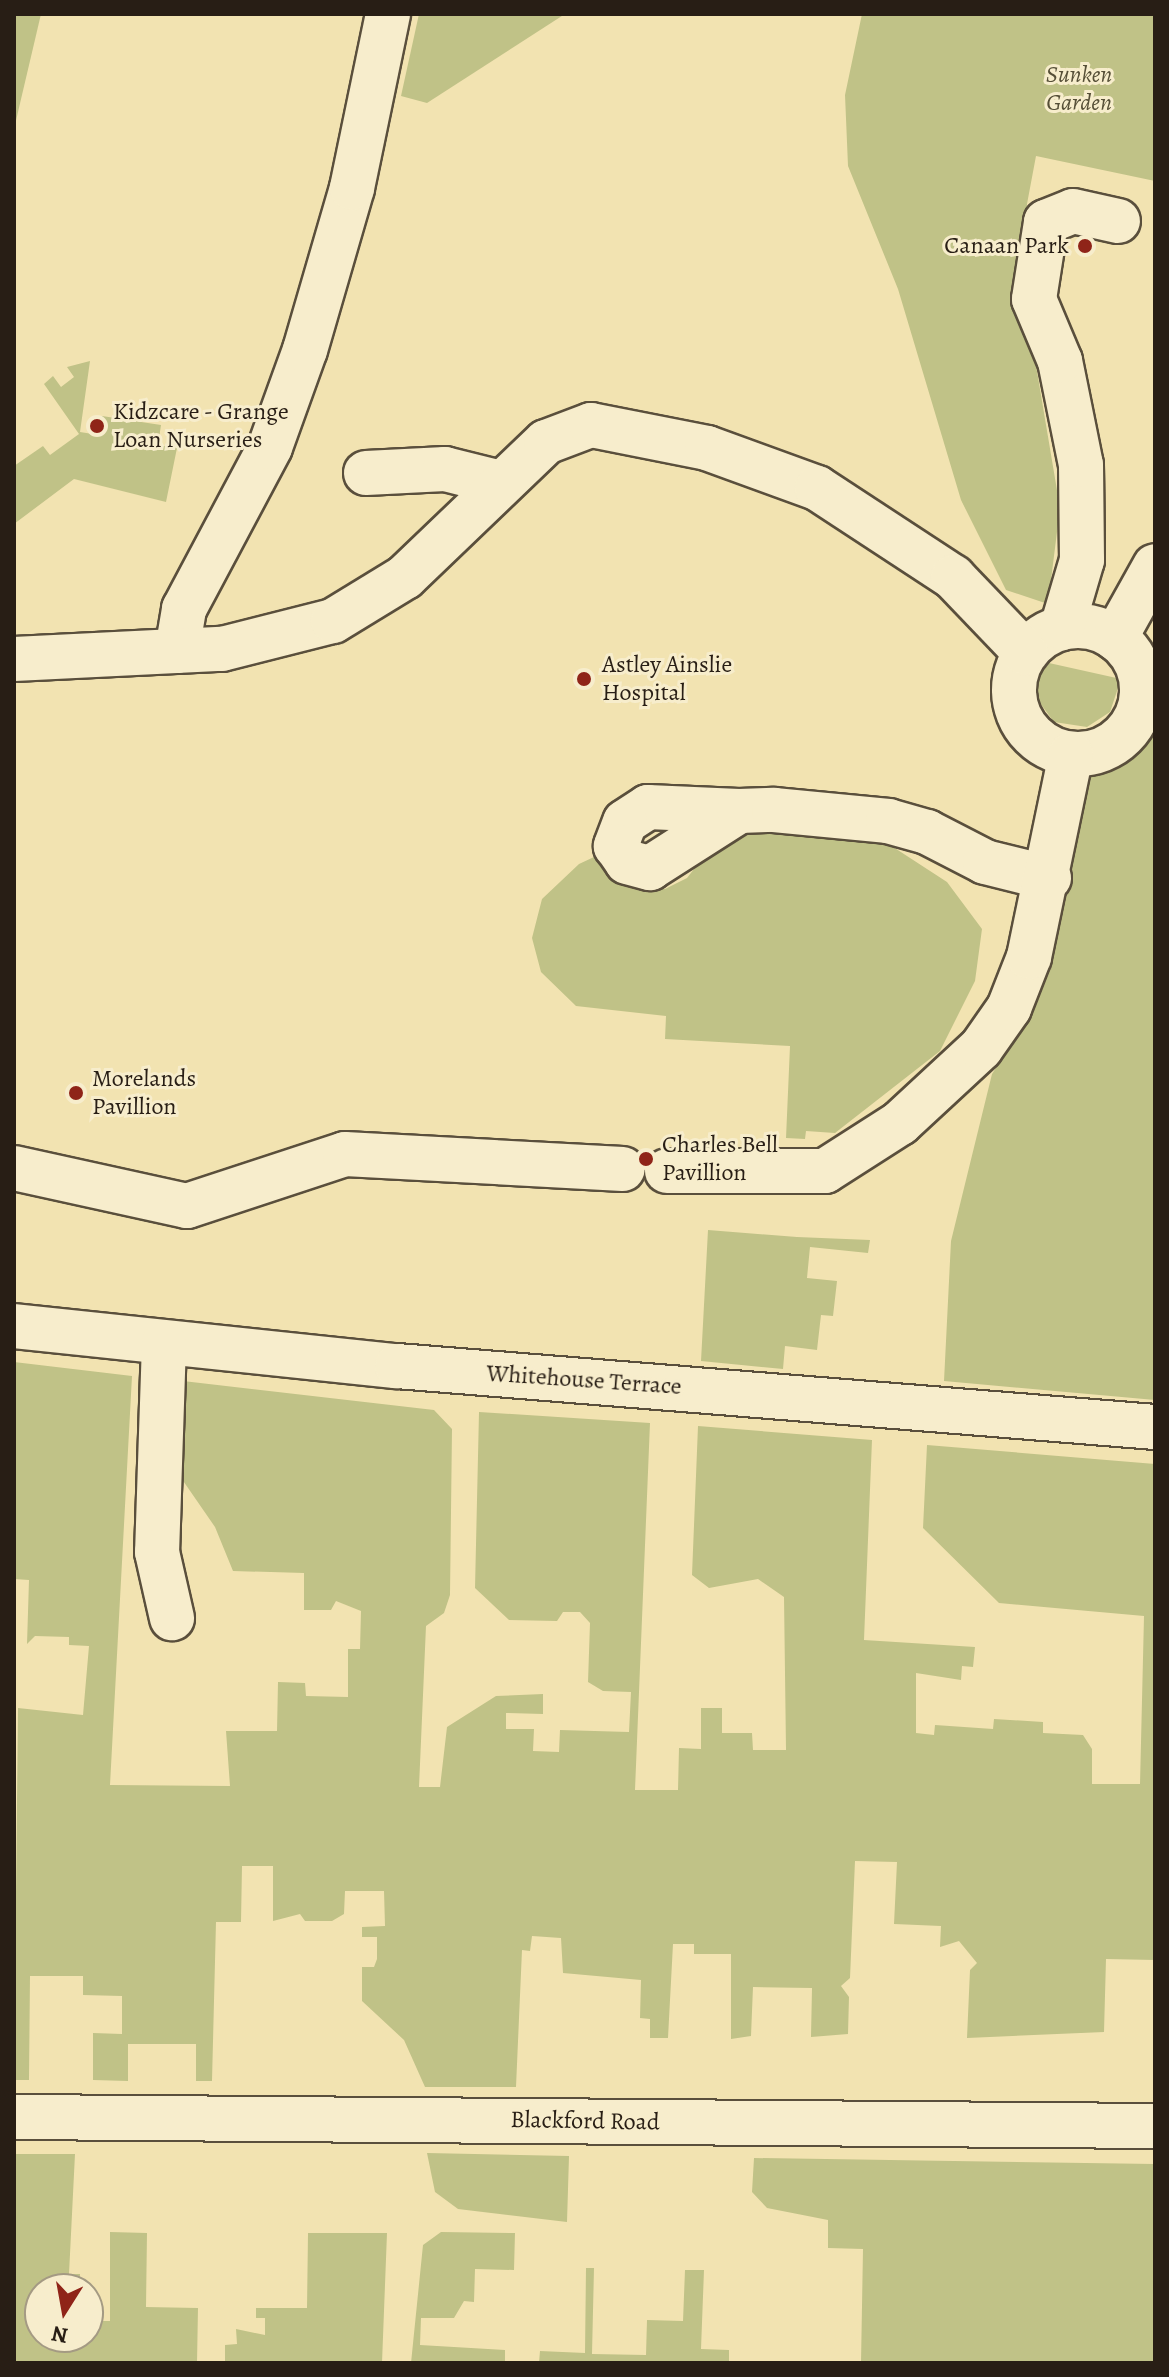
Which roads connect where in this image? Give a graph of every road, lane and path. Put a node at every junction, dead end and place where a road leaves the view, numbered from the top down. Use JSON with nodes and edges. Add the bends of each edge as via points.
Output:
{"nodes":[{"id":1,"x":388,"y":14,"type":"edge"},
{"id":2,"x":1118,"y":221,"type":"dead end"},
{"id":3,"x":366,"y":473,"type":"dead end"},
{"id":4,"x":501,"y":483,"type":"junction"},
{"id":5,"x":1155,"y":566,"type":"edge"},
{"id":6,"x":1062,"y":628,"type":"junction"},
{"id":7,"x":1115,"y":638,"type":"junction"},
{"id":8,"x":177,"y":651,"type":"junction"},
{"id":9,"x":1026,"y":653,"type":"junction"},
{"id":10,"x":14,"y":659,"type":"edge"},
{"id":11,"x":1071,"y":754,"type":"junction"},
{"id":12,"x":739,"y":811,"type":"dead end"},
{"id":13,"x":1049,"y":878,"type":"junction"},
{"id":14,"x":14,"y":1168,"type":"edge"},
{"id":15,"x":623,"y":1169,"type":"dead end"},
{"id":16,"x":667,"y":1171,"type":"dead end"},
{"id":17,"x":14,"y":1326,"type":"edge"},
{"id":18,"x":164,"y":1343,"type":"junction"},
{"id":19,"x":1155,"y":1427,"type":"edge"},
{"id":20,"x":172,"y":1618,"type":"dead end"},
{"id":21,"x":14,"y":2117,"type":"edge"},
{"id":22,"x":1155,"y":2126,"type":"edge"}],
"edges":[{"from":1,"to":8,"type":"street","via":[[352,188],[305,350],[258,473],[184,609]]},
{"from":2,"to":6,"type":"street","via":[[1073,211],[1046,222],[1034,299],[1060,361],[1081,465],[1082,560]]},
{"from":3,"to":4,"type":"street","via":[[445,469]]},
{"from":4,"to":8,"type":"street","via":[[423,562],[358,609],[276,641]]},
{"from":4,"to":9,"type":"street","via":[[558,434],[591,425],[770,467],[901,536],[953,577]]},
{"from":5,"to":7,"type":"street"},
{"from":6,"to":7,"type":"street","via":[[1084,626]]},
{"from":6,"to":9,"type":"street"},
{"from":7,"to":11,"type":"street","via":[[1136,664],[1139,707],[1114,743]]},
{"from":8,"to":10,"type":"street"},
{"from":9,"to":11,"type":"street","via":[[1014,684],[1019,717],[1040,742]]},
{"from":11,"to":13,"type":"street"},
{"from":12,"to":13,"type":"street","via":[[888,821],[985,862]]},
{"from":13,"to":16,"type":"street","via":[[1009,1008],[981,1048],[900,1123],[851,1159],[810,1175]]},
{"from":14,"to":15,"type":"street","via":[[187,1206],[345,1154]]},
{"from":17,"to":18,"type":"street","name":"Whitehouse Terrace"},
{"from":18,"to":19,"type":"street","name":"Whitehouse Terrace"},
{"from":18,"to":20,"type":"street","via":[[157,1552]]},
{"from":21,"to":22,"type":"street","name":"Blackford Road"}]}
